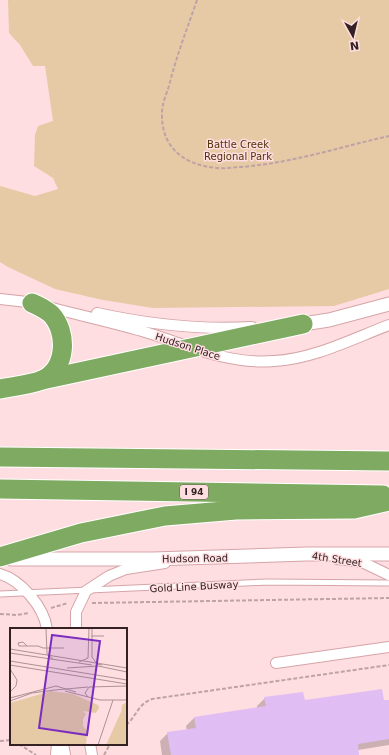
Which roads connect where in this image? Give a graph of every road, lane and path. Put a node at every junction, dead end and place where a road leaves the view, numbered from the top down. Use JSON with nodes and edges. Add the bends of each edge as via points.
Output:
{"nodes":[{"id":1,"x":197,"y":0,"type":"edge"},
{"id":2,"x":389,"y":136,"type":"edge"},
{"id":3,"x":0,"y":299,"type":"edge"},
{"id":4,"x":32,"y":303,"type":"junction"},
{"id":5,"x":389,"y":304,"type":"edge"},
{"id":6,"x":303,"y":324,"type":"junction"},
{"id":7,"x":389,"y":325,"type":"edge"},
{"id":8,"x":190,"y":348,"type":"junction"},
{"id":9,"x":42,"y":380,"type":"junction"},
{"id":10,"x":0,"y":389,"type":"edge"},
{"id":11,"x":0,"y":457,"type":"edge"},
{"id":12,"x":389,"y":461,"type":"edge"},
{"id":13,"x":0,"y":489,"type":"edge"},
{"id":14,"x":389,"y":495,"type":"edge"},
{"id":15,"x":389,"y":501,"type":"edge"},
{"id":16,"x":306,"y":554,"type":"junction"},
{"id":17,"x":389,"y":554,"type":"edge"},
{"id":18,"x":0,"y":558,"type":"edge"},
{"id":19,"x":188,"y":558,"type":"junction"},
{"id":20,"x":0,"y":574,"type":"edge"},
{"id":21,"x":389,"y":575,"type":"edge"},
{"id":22,"x":389,"y":583,"type":"edge"},
{"id":23,"x":86,"y":591,"type":"junction"},
{"id":24,"x":29,"y":593,"type":"junction"},
{"id":25,"x":0,"y":594,"type":"edge"},
{"id":26,"x":389,"y":598,"type":"edge"},
{"id":27,"x":79,"y":603,"type":"junction"},
{"id":28,"x":41,"y":610,"type":"junction"},
{"id":29,"x":0,"y":614,"type":"edge"},
{"id":30,"x":47,"y":628,"type":"edge"},
{"id":31,"x":76,"y":628,"type":"edge"},
{"id":32,"x":389,"y":647,"type":"edge"},
{"id":33,"x":276,"y":663,"type":"dead end"},
{"id":34,"x":389,"y":665,"type":"edge"},
{"id":35,"x":127,"y":724,"type":"edge"},
{"id":36,"x":10,"y":740,"type":"edge"},
{"id":37,"x":0,"y":741,"type":"edge"},
{"id":38,"x":21,"y":745,"type":"edge"},
{"id":39,"x":57,"y":745,"type":"edge"},
{"id":40,"x":64,"y":745,"type":"edge"},
{"id":41,"x":90,"y":745,"type":"edge"},
{"id":42,"x":109,"y":745,"type":"edge"},
{"id":43,"x":36,"y":755,"type":"edge"},
{"id":44,"x":56,"y":755,"type":"edge"},
{"id":45,"x":65,"y":755,"type":"edge"},
{"id":46,"x":92,"y":755,"type":"edge"},
{"id":47,"x":104,"y":755,"type":"edge"}],
"edges":[{"from":1,"to":2,"type":"path","via":[[173,69],[162,112],[164,133],[170,147],[183,158],[217,168],[252,166],[292,160]]},
{"from":3,"to":4,"type":"street","name":"Hudson Place"},
{"from":4,"to":6,"type":"street","name":"Hudson Place","via":[[67,306],[138,321],[187,326],[236,328]]},
{"from":4,"to":8,"type":"street","name":"Hudson Place","via":[[142,331]]},
{"from":4,"to":9,"type":"highway","via":[[52,315],[62,334],[61,357],[53,372]]},
{"from":5,"to":6,"type":"street","name":"Hudson Place"},
{"from":6,"to":8,"type":"highway"},
{"from":7,"to":8,"type":"street","name":"Hudson Place","via":[[308,355],[274,362],[231,359]]},
{"from":8,"to":9,"type":"highway"},
{"from":9,"to":10,"type":"highway"},
{"from":11,"to":12,"type":"highway"},
{"from":13,"to":14,"type":"highway","number":"I 94"},
{"from":15,"to":18,"type":"highway","via":[[354,509],[236,510],[165,516],[87,532]]},
{"from":16,"to":17,"type":"street","name":"Hudson Road"},
{"from":16,"to":19,"type":"street","name":"Hudson Road"},
{"from":16,"to":21,"type":"street","name":"4th Street","via":[[362,562]]},
{"from":18,"to":19,"type":"street","name":"Hudson Road"},
{"from":19,"to":23,"type":"street","via":[[126,569],[109,576]]},
{"from":20,"to":24,"type":"street"},
{"from":22,"to":23,"type":"lane","name":"Gold Line Busway","via":[[268,582]]},
{"from":23,"to":24,"type":"lane","name":"Gold Line Busway"},
{"from":23,"to":27,"type":"street"},
{"from":24,"to":25,"type":"lane","name":"Gold Line Busway"},
{"from":24,"to":28,"type":"street"},
{"from":26,"to":27,"type":"path","via":[[143,604]]},
{"from":27,"to":28,"type":"path"},
{"from":27,"to":31,"type":"street"},
{"from":28,"to":29,"type":"path","via":[[17,615]]},
{"from":28,"to":30,"type":"street"},
{"from":32,"to":33,"type":"street"},
{"from":34,"to":35,"type":"path","via":[[152,698],[142,704],[133,720]]},
{"from":36,"to":37,"type":"path"},
{"from":38,"to":43,"type":"path"},
{"from":39,"to":44,"type":"street"},
{"from":40,"to":45,"type":"street"},
{"from":41,"to":46,"type":"street"},
{"from":42,"to":47,"type":"path"}]}
